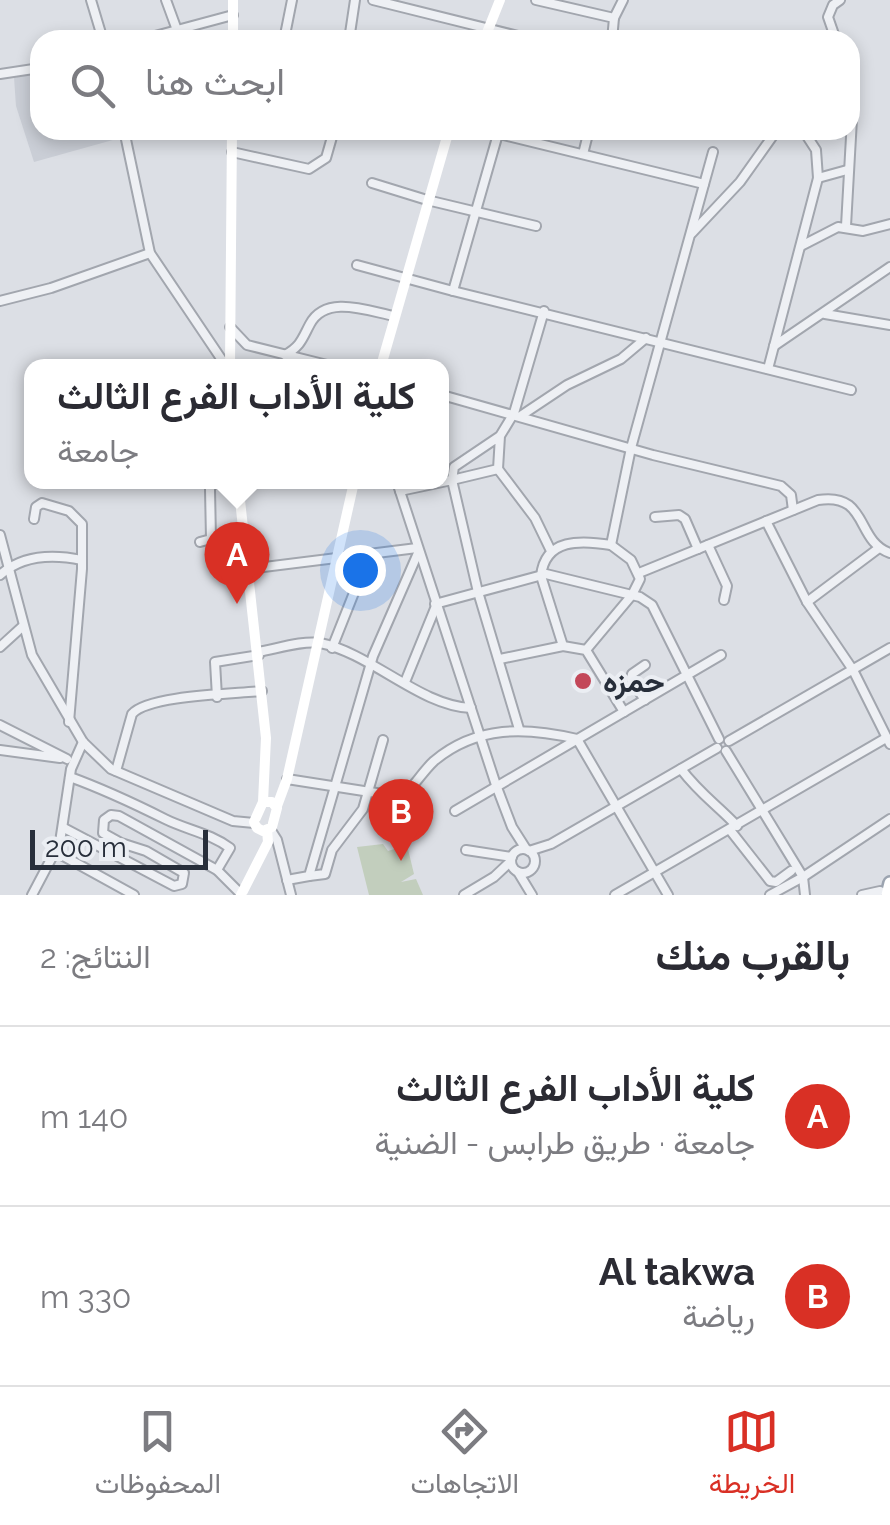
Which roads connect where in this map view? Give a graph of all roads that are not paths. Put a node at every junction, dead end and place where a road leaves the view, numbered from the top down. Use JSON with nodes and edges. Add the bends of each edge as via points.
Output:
{"nodes":[{"id":1,"x":91,"y":0,"type":"edge"},
{"id":2,"x":166,"y":0,"type":"edge"},
{"id":3,"x":234,"y":0,"type":"edge"},
{"id":4,"x":292,"y":0,"type":"edge"},
{"id":5,"x":356,"y":0,"type":"edge"},
{"id":6,"x":373,"y":0,"type":"edge"},
{"id":7,"x":500,"y":0,"type":"edge"},
{"id":8,"x":536,"y":0,"type":"edge"},
{"id":9,"x":623,"y":0,"type":"edge"},
{"id":10,"x":840,"y":0,"type":"edge"},
{"id":11,"x":233,"y":15,"type":"junction"},
{"id":12,"x":614,"y":18,"type":"junction"},
{"id":13,"x":489,"y":28,"type":"junction"},
{"id":14,"x":101,"y":30,"type":"edge"},
{"id":15,"x":177,"y":30,"type":"joint"},
{"id":16,"x":233,"y":30,"type":"edge"},
{"id":17,"x":286,"y":30,"type":"edge"},
{"id":18,"x":351,"y":30,"type":"edge"},
{"id":19,"x":496,"y":30,"type":"edge"},
{"id":20,"x":613,"y":30,"type":"edge"},
{"id":21,"x":833,"y":30,"type":"edge"},
{"id":22,"x":30,"y":70,"type":"edge"},
{"id":23,"x":0,"y":74,"type":"edge"},
{"id":24,"x":126,"y":140,"type":"edge"},
{"id":25,"x":232,"y":140,"type":"edge"},
{"id":26,"x":331,"y":140,"type":"edge"},
{"id":27,"x":446,"y":140,"type":"edge"},
{"id":28,"x":496,"y":140,"type":"edge"},
{"id":29,"x":526,"y":140,"type":"edge"},
{"id":30,"x":586,"y":140,"type":"edge"},
{"id":31,"x":770,"y":140,"type":"edge"},
{"id":32,"x":810,"y":140,"type":"edge"},
{"id":33,"x":850,"y":140,"type":"edge"},
{"id":34,"x":232,"y":152,"type":"junction"},
{"id":35,"x":713,"y":152,"type":"dead end"},
{"id":36,"x":583,"y":154,"type":"junction"},
{"id":37,"x":847,"y":170,"type":"junction"},
{"id":38,"x":818,"y":178,"type":"junction"},
{"id":39,"x":372,"y":182,"type":"dead end"},
{"id":40,"x":704,"y":184,"type":"junction"},
{"id":41,"x":427,"y":200,"type":"junction"},
{"id":42,"x":477,"y":213,"type":"junction"},
{"id":43,"x":890,"y":224,"type":"edge"},
{"id":44,"x":536,"y":226,"type":"dead end"},
{"id":45,"x":846,"y":226,"type":"junction"},
{"id":46,"x":689,"y":236,"type":"junction"},
{"id":47,"x":801,"y":246,"type":"junction"},
{"id":48,"x":150,"y":252,"type":"junction"},
{"id":49,"x":358,"y":265,"type":"dead end"},
{"id":50,"x":890,"y":268,"type":"edge"},
{"id":51,"x":404,"y":278,"type":"junction"},
{"id":52,"x":453,"y":292,"type":"junction"},
{"id":53,"x":0,"y":302,"type":"edge"},
{"id":54,"x":544,"y":312,"type":"junction"},
{"id":55,"x":825,"y":314,"type":"junction"},
{"id":56,"x":394,"y":316,"type":"junction"},
{"id":57,"x":890,"y":326,"type":"edge"},
{"id":58,"x":230,"y":327,"type":"junction"},
{"id":59,"x":646,"y":338,"type":"junction"},
{"id":60,"x":660,"y":342,"type":"junction"},
{"id":61,"x":247,"y":344,"type":"junction"},
{"id":62,"x":774,"y":346,"type":"junction"},
{"id":63,"x":286,"y":355,"type":"junction"},
{"id":64,"x":225,"y":359,"type":"edge"},
{"id":65,"x":229,"y":359,"type":"edge"},
{"id":66,"x":234,"y":359,"type":"edge"},
{"id":67,"x":302,"y":359,"type":"edge"},
{"id":68,"x":383,"y":359,"type":"edge"},
{"id":69,"x":768,"y":369,"type":"junction"},
{"id":70,"x":852,"y":390,"type":"dead end"},
{"id":71,"x":449,"y":396,"type":"edge"},
{"id":72,"x":518,"y":414,"type":"junction"},
{"id":73,"x":500,"y":436,"type":"junction"},
{"id":74,"x":632,"y":448,"type":"junction"},
{"id":75,"x":498,"y":469,"type":"junction"},
{"id":76,"x":452,"y":480,"type":"junction"},
{"id":77,"x":449,"y":481,"type":"edge"},
{"id":78,"x":210,"y":489,"type":"edge"},
{"id":79,"x":239,"y":489,"type":"edge"},
{"id":80,"x":353,"y":489,"type":"edge"},
{"id":81,"x":399,"y":489,"type":"edge"},
{"id":82,"x":413,"y":489,"type":"edge"},
{"id":83,"x":400,"y":492,"type":"junction"},
{"id":84,"x":793,"y":510,"type":"junction"},
{"id":85,"x":655,"y":517,"type":"dead end"},
{"id":86,"x":34,"y":519,"type":"dead end"},
{"id":87,"x":766,"y":521,"type":"junction"},
{"id":88,"x":0,"y":536,"type":"edge"},
{"id":89,"x":200,"y":542,"type":"dead end"},
{"id":90,"x":611,"y":545,"type":"junction"},
{"id":91,"x":703,"y":547,"type":"junction"},
{"id":92,"x":880,"y":548,"type":"junction"},
{"id":93,"x":418,"y":551,"type":"junction"},
{"id":94,"x":551,"y":551,"type":"junction"},
{"id":95,"x":890,"y":553,"type":"edge"},
{"id":96,"x":369,"y":556,"type":"junction"},
{"id":97,"x":338,"y":559,"type":"junction"},
{"id":98,"x":82,"y":560,"type":"junction"},
{"id":99,"x":8,"y":568,"type":"junction"},
{"id":100,"x":248,"y":570,"type":"junction"},
{"id":101,"x":639,"y":573,"type":"junction"},
{"id":102,"x":0,"y":576,"type":"edge"},
{"id":103,"x":541,"y":576,"type":"junction"},
{"id":104,"x":478,"y":592,"type":"junction"},
{"id":105,"x":632,"y":595,"type":"junction"},
{"id":106,"x":724,"y":600,"type":"dead end"},
{"id":107,"x":808,"y":602,"type":"junction"},
{"id":108,"x":436,"y":605,"type":"junction"},
{"id":109,"x":22,"y":627,"type":"junction"},
{"id":110,"x":318,"y":642,"type":"junction"},
{"id":111,"x":563,"y":646,"type":"junction"},
{"id":112,"x":0,"y":647,"type":"edge"},
{"id":113,"x":332,"y":648,"type":"junction"},
{"id":114,"x":890,"y":648,"type":"edge"},
{"id":115,"x":586,"y":650,"type":"junction"},
{"id":116,"x":259,"y":653,"type":"junction"},
{"id":117,"x":720,"y":655,"type":"dead end"},
{"id":118,"x":500,"y":659,"type":"junction"},
{"id":119,"x":370,"y":664,"type":"junction"},
{"id":120,"x":645,"y":664,"type":"dead end"},
{"id":121,"x":853,"y":670,"type":"junction"},
{"id":122,"x":688,"y":676,"type":"junction"},
{"id":123,"x":404,"y":682,"type":"junction"},
{"id":124,"x":262,"y":691,"type":"junction"},
{"id":125,"x":216,"y":697,"type":"junction"},
{"id":126,"x":644,"y":700,"type":"junction"},
{"id":127,"x":471,"y":708,"type":"junction"},
{"id":128,"x":624,"y":712,"type":"junction"},
{"id":129,"x":69,"y":722,"type":"junction"},
{"id":130,"x":0,"y":725,"type":"edge"},
{"id":131,"x":519,"y":729,"type":"junction"},
{"id":132,"x":480,"y":735,"type":"junction"},
{"id":133,"x":577,"y":739,"type":"junction"},
{"id":134,"x":383,"y":740,"type":"dead end"},
{"id":135,"x":888,"y":741,"type":"edge"},
{"id":136,"x":83,"y":742,"type":"junction"},
{"id":137,"x":723,"y":745,"type":"junction"},
{"id":138,"x":3,"y":750,"type":"edge"},
{"id":139,"x":70,"y":759,"type":"junction"},
{"id":140,"x":0,"y":761,"type":"edge"},
{"id":141,"x":681,"y":769,"type":"junction"},
{"id":142,"x":116,"y":771,"type":"junction"},
{"id":143,"x":70,"y":777,"type":"junction"},
{"id":144,"x":288,"y":779,"type":"junction"},
{"id":145,"x":496,"y":785,"type":"junction"},
{"id":146,"x":336,"y":788,"type":"junction"},
{"id":147,"x":368,"y":793,"type":"junction"},
{"id":148,"x":263,"y":802,"type":"junction"},
{"id":149,"x":277,"y":806,"type":"junction"},
{"id":150,"x":616,"y":806,"type":"junction"},
{"id":151,"x":455,"y":811,"type":"dead end"},
{"id":152,"x":762,"y":811,"type":"junction"},
{"id":153,"x":890,"y":819,"type":"edge"},
{"id":154,"x":254,"y":823,"type":"junction"},
{"id":155,"x":190,"y":827,"type":"junction"},
{"id":156,"x":512,"y":827,"type":"junction"},
{"id":157,"x":64,"y":828,"type":"junction"},
{"id":158,"x":733,"y":828,"type":"junction"},
{"id":159,"x":269,"y":830,"type":"junction"},
{"id":160,"x":108,"y":836,"type":"junction"},
{"id":161,"x":551,"y":844,"type":"junction"},
{"id":162,"x":173,"y":846,"type":"junction"},
{"id":163,"x":102,"y":848,"type":"junction"},
{"id":164,"x":466,"y":850,"type":"dead end"},
{"id":165,"x":527,"y":850,"type":"junction"},
{"id":166,"x":146,"y":851,"type":"junction"},
{"id":167,"x":56,"y":852,"type":"junction"},
{"id":168,"x":512,"y":858,"type":"junction"},
{"id":169,"x":533,"y":867,"type":"junction"},
{"id":170,"x":136,"y":868,"type":"junction"},
{"id":171,"x":217,"y":870,"type":"junction"},
{"id":172,"x":792,"y":870,"type":"dead end"},
{"id":173,"x":518,"y":872,"type":"junction"},
{"id":174,"x":654,"y":872,"type":"junction"},
{"id":175,"x":310,"y":876,"type":"junction"},
{"id":176,"x":494,"y":877,"type":"junction"},
{"id":177,"x":803,"y":877,"type":"junction"},
{"id":178,"x":288,"y":880,"type":"junction"},
{"id":179,"x":886,"y":890,"type":"edge"},
{"id":180,"x":36,"y":894,"type":"edge"},
{"id":181,"x":134,"y":895,"type":"edge"},
{"id":182,"x":241,"y":895,"type":"edge"},
{"id":183,"x":291,"y":895,"type":"edge"},
{"id":184,"x":464,"y":895,"type":"edge"},
{"id":185,"x":532,"y":895,"type":"edge"},
{"id":186,"x":616,"y":895,"type":"edge"},
{"id":187,"x":668,"y":895,"type":"edge"},
{"id":188,"x":770,"y":895,"type":"edge"},
{"id":189,"x":805,"y":895,"type":"edge"},
{"id":190,"x":862,"y":895,"type":"edge"}],
"edges":[{"from":1,"to":14,"type":"street"},
{"from":2,"to":15,"type":"street"},
{"from":3,"to":11,"type":"main road"},
{"from":4,"to":17,"type":"street"},
{"from":5,"to":18,"type":"street"},
{"from":6,"to":13,"type":"street"},
{"from":7,"to":13,"type":"main road"},
{"from":8,"to":12,"type":"street"},
{"from":9,"to":12,"type":"street"},
{"from":10,"to":21,"type":"street","via":[[828,17]]},
{"from":11,"to":15,"type":"street"},
{"from":11,"to":16,"type":"main road"},
{"from":12,"to":20,"type":"street"},
{"from":13,"to":19,"type":"street"},
{"from":22,"to":23,"type":"street"},
{"from":24,"to":48,"type":"street"},
{"from":25,"to":34,"type":"main road"},
{"from":26,"to":34,"type":"street","via":[[326,158],[309,168]]},
{"from":27,"to":41,"type":"main road"},
{"from":28,"to":42,"type":"street"},
{"from":29,"to":36,"type":"street"},
{"from":30,"to":36,"type":"street"},
{"from":31,"to":46,"type":"street"},
{"from":32,"to":38,"type":"street"},
{"from":33,"to":37,"type":"street"},
{"from":34,"to":58,"type":"main road"},
{"from":35,"to":40,"type":"street"},
{"from":36,"to":40,"type":"street"},
{"from":37,"to":38,"type":"street"},
{"from":37,"to":45,"type":"street"},
{"from":38,"to":47,"type":"street"},
{"from":39,"to":41,"type":"street"},
{"from":40,"to":46,"type":"street"},
{"from":41,"to":42,"type":"street"},
{"from":41,"to":51,"type":"main road"},
{"from":42,"to":44,"type":"street"},
{"from":42,"to":52,"type":"street"},
{"from":43,"to":45,"type":"street","via":[[863,231]]},
{"from":45,"to":47,"type":"street"},
{"from":46,"to":60,"type":"street"},
{"from":47,"to":62,"type":"street"},
{"from":48,"to":53,"type":"street"},
{"from":48,"to":64,"type":"street"},
{"from":49,"to":51,"type":"street"},
{"from":50,"to":55,"type":"street"},
{"from":51,"to":52,"type":"street"},
{"from":51,"to":56,"type":"main road"},
{"from":52,"to":54,"type":"street"},
{"from":54,"to":59,"type":"street"},
{"from":54,"to":72,"type":"street"},
{"from":55,"to":57,"type":"street"},
{"from":55,"to":62,"type":"street"},
{"from":56,"to":63,"type":"street","via":[[330,308]]},
{"from":56,"to":68,"type":"main road"},
{"from":58,"to":61,"type":"street"},
{"from":58,"to":65,"type":"main road"},
{"from":59,"to":60,"type":"street"},
{"from":59,"to":72,"type":"street"},
{"from":60,"to":69,"type":"street"},
{"from":60,"to":74,"type":"street"},
{"from":61,"to":63,"type":"street"},
{"from":61,"to":66,"type":"street"},
{"from":62,"to":69,"type":"street"},
{"from":63,"to":67,"type":"street"},
{"from":69,"to":70,"type":"street"},
{"from":71,"to":72,"type":"street"},
{"from":72,"to":73,"type":"street"},
{"from":72,"to":74,"type":"street"},
{"from":73,"to":75,"type":"street"},
{"from":73,"to":76,"type":"street","via":[[456,464]]},
{"from":74,"to":84,"type":"street","via":[[782,486]]},
{"from":74,"to":90,"type":"street"},
{"from":75,"to":76,"type":"street"},
{"from":75,"to":94,"type":"street"},
{"from":76,"to":77,"type":"street"},
{"from":76,"to":104,"type":"street"},
{"from":78,"to":89,"type":"street","via":[[211,539]]},
{"from":79,"to":100,"type":"main road"},
{"from":80,"to":97,"type":"main road"},
{"from":81,"to":83,"type":"street"},
{"from":82,"to":83,"type":"street"},
{"from":83,"to":93,"type":"street"},
{"from":84,"to":87,"type":"street"},
{"from":84,"to":92,"type":"street","via":[[818,500],[846,501]]},
{"from":85,"to":91,"type":"street","via":[[679,514]]},
{"from":86,"to":98,"type":"street","via":[[42,503],[78,518]]},
{"from":87,"to":91,"type":"street"},
{"from":87,"to":107,"type":"street"},
{"from":88,"to":99,"type":"street"},
{"from":90,"to":94,"type":"street","via":[[568,543]]},
{"from":90,"to":101,"type":"street"},
{"from":91,"to":101,"type":"street"},
{"from":91,"to":106,"type":"street","via":[[727,586]]},
{"from":92,"to":95,"type":"street"},
{"from":92,"to":107,"type":"street"},
{"from":93,"to":96,"type":"street"},
{"from":93,"to":108,"type":"street"},
{"from":93,"to":119,"type":"street"},
{"from":94,"to":103,"type":"street"},
{"from":96,"to":97,"type":"street"},
{"from":96,"to":113,"type":"street"},
{"from":97,"to":100,"type":"street"},
{"from":97,"to":110,"type":"main road"},
{"from":98,"to":99,"type":"street","via":[[48,554]]},
{"from":98,"to":129,"type":"street"},
{"from":99,"to":102,"type":"street"},
{"from":99,"to":109,"type":"street"},
{"from":100,"to":116,"type":"main road"},
{"from":101,"to":105,"type":"street"},
{"from":103,"to":104,"type":"street"},
{"from":103,"to":105,"type":"street"},
{"from":103,"to":111,"type":"street"},
{"from":104,"to":108,"type":"street"},
{"from":104,"to":118,"type":"street"},
{"from":105,"to":115,"type":"street"},
{"from":105,"to":122,"type":"street","via":[[652,605]]},
{"from":107,"to":121,"type":"street"},
{"from":108,"to":123,"type":"street"},
{"from":108,"to":127,"type":"street"},
{"from":109,"to":112,"type":"street"},
{"from":109,"to":129,"type":"street"},
{"from":110,"to":113,"type":"street"},
{"from":110,"to":116,"type":"street"},
{"from":110,"to":144,"type":"main road"},
{"from":111,"to":115,"type":"street"},
{"from":111,"to":118,"type":"street"},
{"from":113,"to":119,"type":"street"},
{"from":114,"to":121,"type":"street"},
{"from":115,"to":128,"type":"street"},
{"from":116,"to":124,"type":"main road"},
{"from":116,"to":125,"type":"street","via":[[216,660]]},
{"from":117,"to":122,"type":"street"},
{"from":118,"to":131,"type":"street"},
{"from":119,"to":123,"type":"street"},
{"from":119,"to":146,"type":"street"},
{"from":120,"to":126,"type":"street","via":[[632,674]]},
{"from":121,"to":135,"type":"street"},
{"from":121,"to":137,"type":"street"},
{"from":122,"to":126,"type":"street"},
{"from":122,"to":137,"type":"street"},
{"from":123,"to":127,"type":"street","via":[[446,704]]},
{"from":124,"to":125,"type":"street"},
{"from":124,"to":148,"type":"main road"},
{"from":125,"to":142,"type":"street","via":[[138,707]]},
{"from":126,"to":128,"type":"street"},
{"from":127,"to":132,"type":"street"},
{"from":128,"to":133,"type":"street"},
{"from":129,"to":136,"type":"street"},
{"from":130,"to":139,"type":"street"},
{"from":131,"to":132,"type":"street"},
{"from":131,"to":133,"type":"street"},
{"from":132,"to":145,"type":"street"},
{"from":132,"to":147,"type":"street","via":[[432,762],[404,796]]},
{"from":133,"to":145,"type":"street"},
{"from":133,"to":150,"type":"street"},
{"from":134,"to":147,"type":"street"},
{"from":135,"to":152,"type":"street"},
{"from":136,"to":139,"type":"street"},
{"from":136,"to":142,"type":"street"},
{"from":137,"to":141,"type":"street"},
{"from":137,"to":152,"type":"street"},
{"from":138,"to":139,"type":"street"},
{"from":138,"to":140,"type":"street"},
{"from":139,"to":143,"type":"street"},
{"from":141,"to":150,"type":"street"},
{"from":141,"to":158,"type":"street"},
{"from":142,"to":154,"type":"street","via":[[233,821]]},
{"from":143,"to":155,"type":"street"},
{"from":143,"to":157,"type":"street"},
{"from":144,"to":146,"type":"street"},
{"from":144,"to":149,"type":"main road"},
{"from":145,"to":151,"type":"street"},
{"from":145,"to":156,"type":"street"},
{"from":146,"to":147,"type":"street"},
{"from":146,"to":175,"type":"street"},
{"from":147,"to":175,"type":"street","via":[[324,874]]},
{"from":148,"to":149,"type":"main road"},
{"from":148,"to":154,"type":"main road"},
{"from":149,"to":159,"type":"main road"},
{"from":150,"to":161,"type":"street"},
{"from":150,"to":174,"type":"street"},
{"from":152,"to":158,"type":"street"},
{"from":152,"to":177,"type":"street"},
{"from":153,"to":177,"type":"street"},
{"from":154,"to":159,"type":"main road"},
{"from":155,"to":162,"type":"street"},
{"from":155,"to":171,"type":"street","via":[[230,848]]},
{"from":156,"to":165,"type":"street"},
{"from":156,"to":168,"type":"street"},
{"from":157,"to":163,"type":"street"},
{"from":157,"to":167,"type":"street"},
{"from":158,"to":172,"type":"street","via":[[770,881]]},
{"from":158,"to":174,"type":"street"},
{"from":159,"to":178,"type":"street"},
{"from":159,"to":182,"type":"main road"},
{"from":160,"to":162,"type":"street","via":[[102,823],[119,816]]},
{"from":160,"to":163,"type":"street"},
{"from":160,"to":166,"type":"street"},
{"from":161,"to":165,"type":"street"},
{"from":161,"to":169,"type":"street"},
{"from":162,"to":171,"type":"street"},
{"from":163,"to":170,"type":"street"},
{"from":164,"to":168,"type":"street"},
{"from":165,"to":168,"type":"street"},
{"from":165,"to":169,"type":"street"},
{"from":166,"to":170,"type":"street"},
{"from":166,"to":170,"type":"street","via":[[184,873],[184,881],[174,886]]},
{"from":167,"to":180,"type":"street"},
{"from":167,"to":181,"type":"street"},
{"from":168,"to":173,"type":"street"},
{"from":168,"to":176,"type":"street"},
{"from":169,"to":173,"type":"street"},
{"from":169,"to":185,"type":"street"},
{"from":171,"to":182,"type":"street"},
{"from":173,"to":176,"type":"street"},
{"from":173,"to":185,"type":"street"},
{"from":174,"to":186,"type":"street"},
{"from":174,"to":187,"type":"street"},
{"from":175,"to":178,"type":"street"},
{"from":176,"to":184,"type":"street"},
{"from":177,"to":188,"type":"street"},
{"from":177,"to":189,"type":"street"},
{"from":178,"to":183,"type":"street"},
{"from":179,"to":190,"type":"street"}]}
